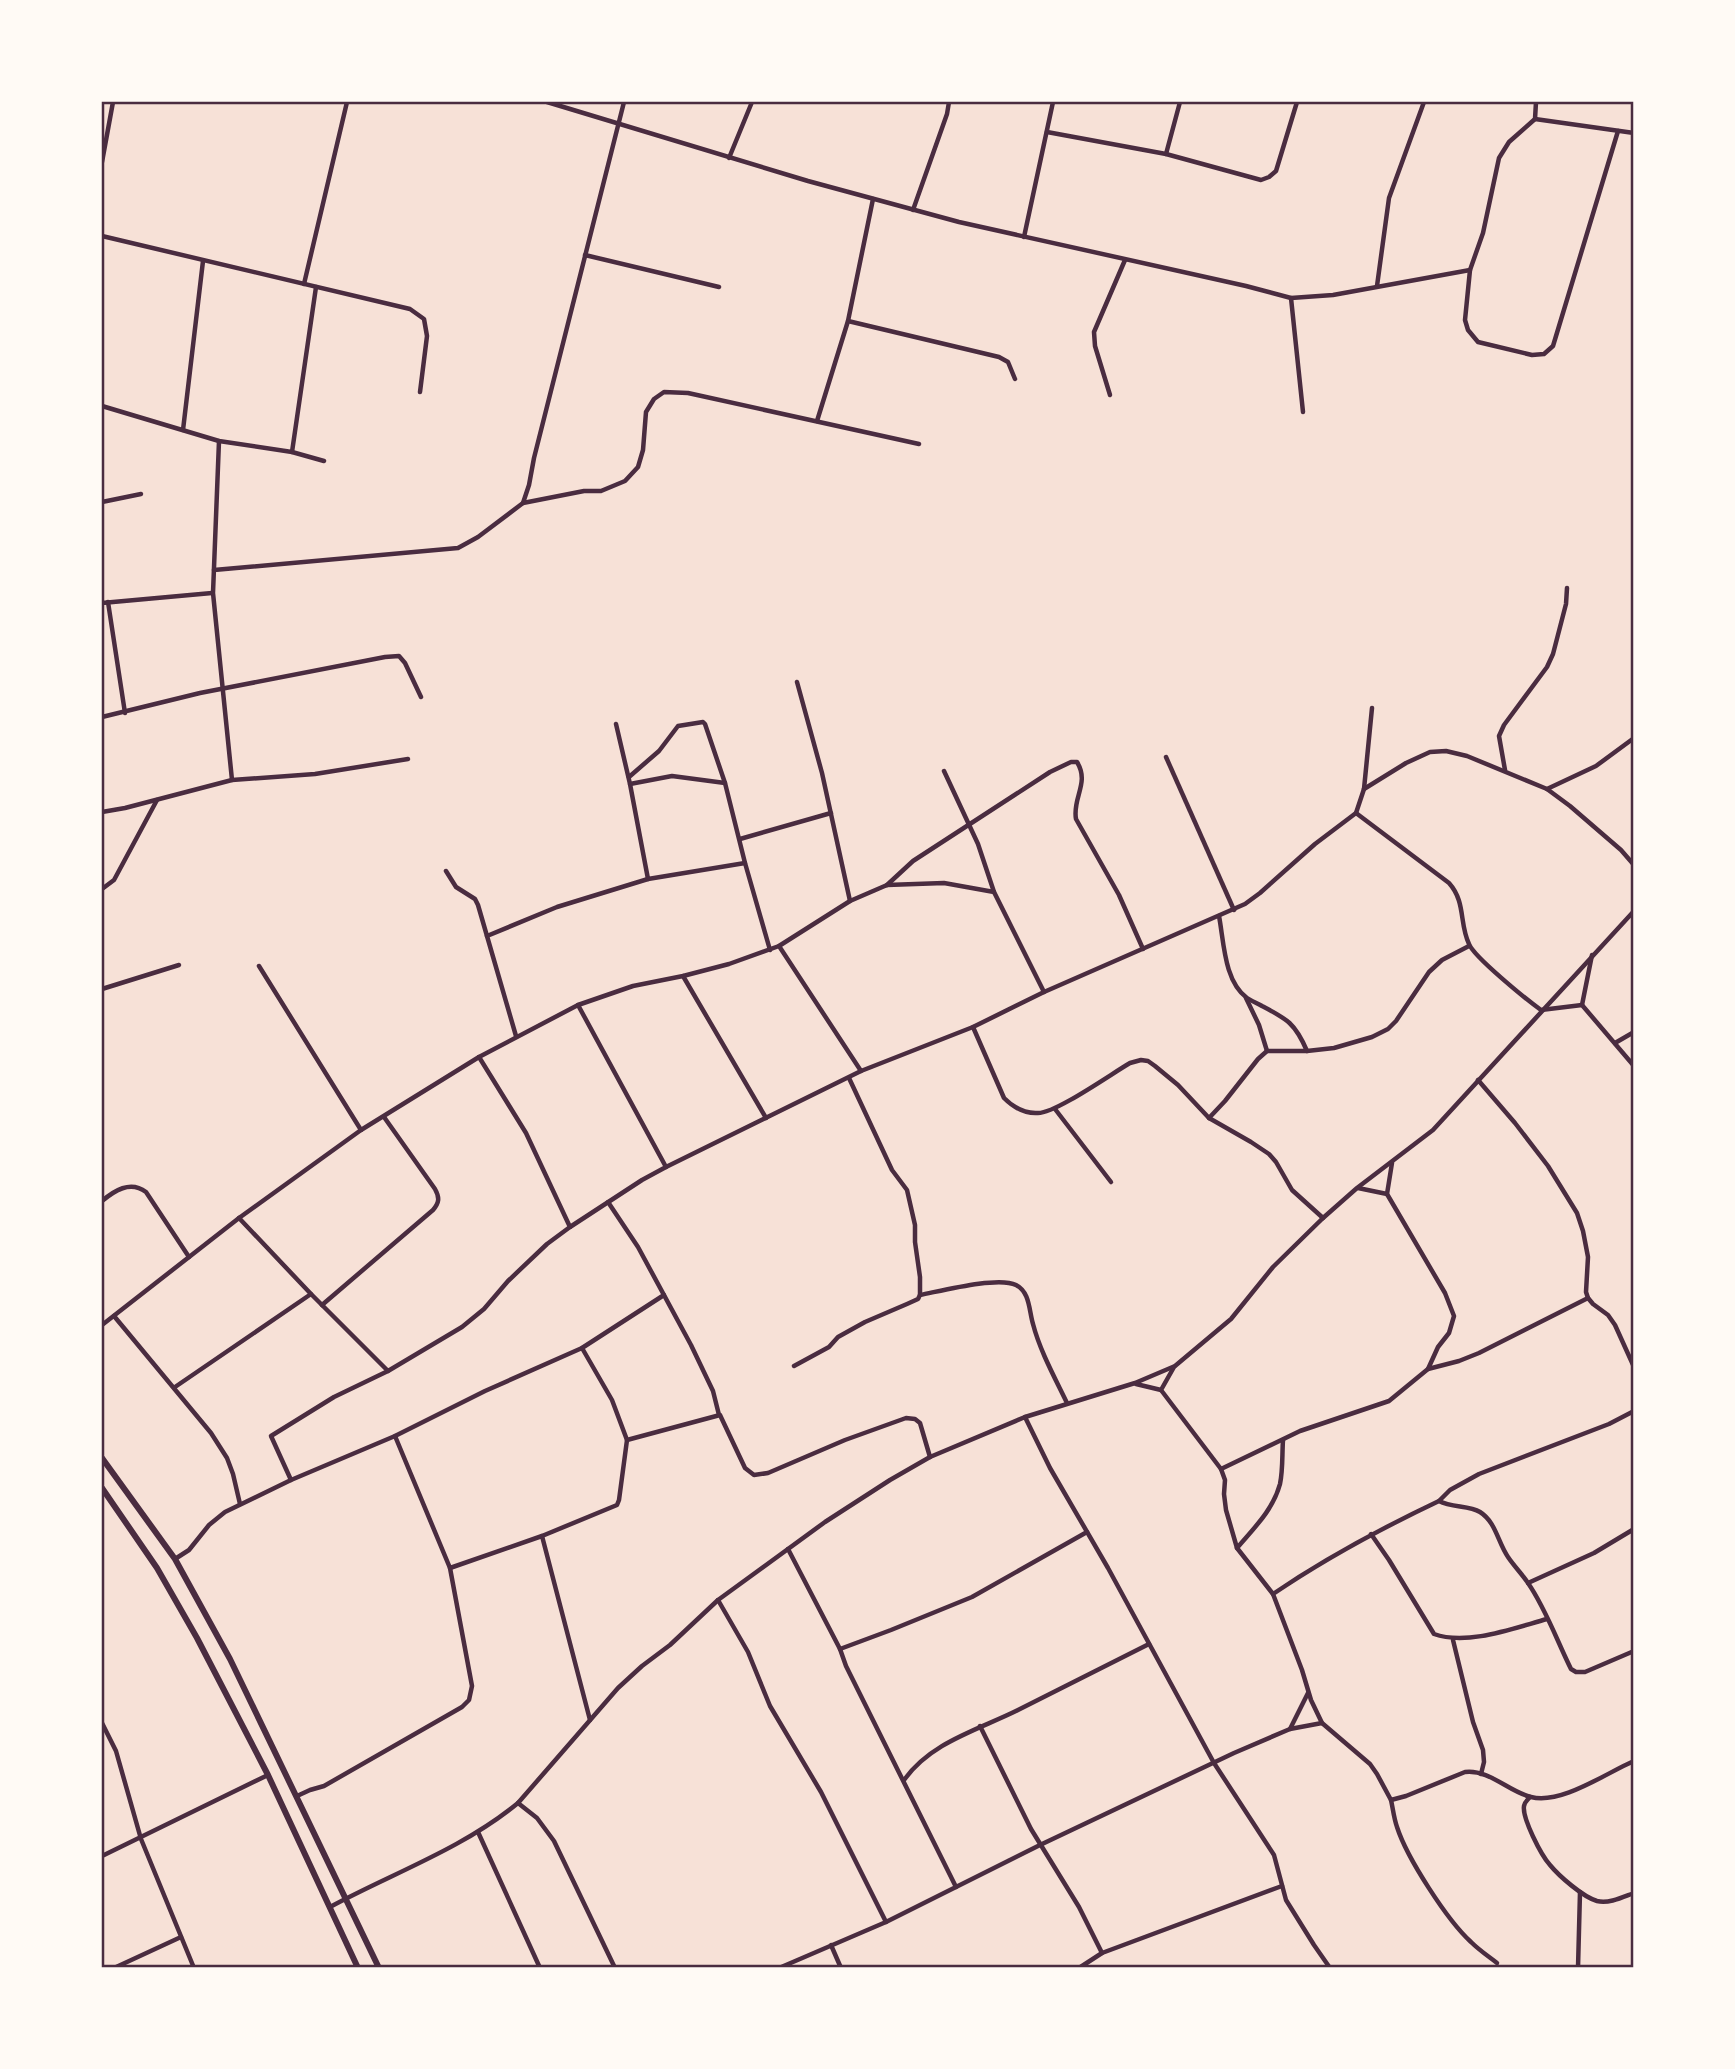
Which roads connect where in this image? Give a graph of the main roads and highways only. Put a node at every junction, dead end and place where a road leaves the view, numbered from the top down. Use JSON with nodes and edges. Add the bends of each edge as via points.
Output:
{"nodes":[{"id":1,"x":102,"y":1458,"type":"edge"},
{"id":2,"x":102,"y":1492,"type":"edge"},
{"id":3,"x":356,"y":1967,"type":"edge"},
{"id":4,"x":379,"y":1968,"type":"edge"}],
"edges":[{"from":1,"to":4,"type":"main road","via":[[175,1559],[230,1659]]},
{"from":2,"to":3,"type":"main road","via":[[157,1568],[197,1638],[268,1775]]}]}
